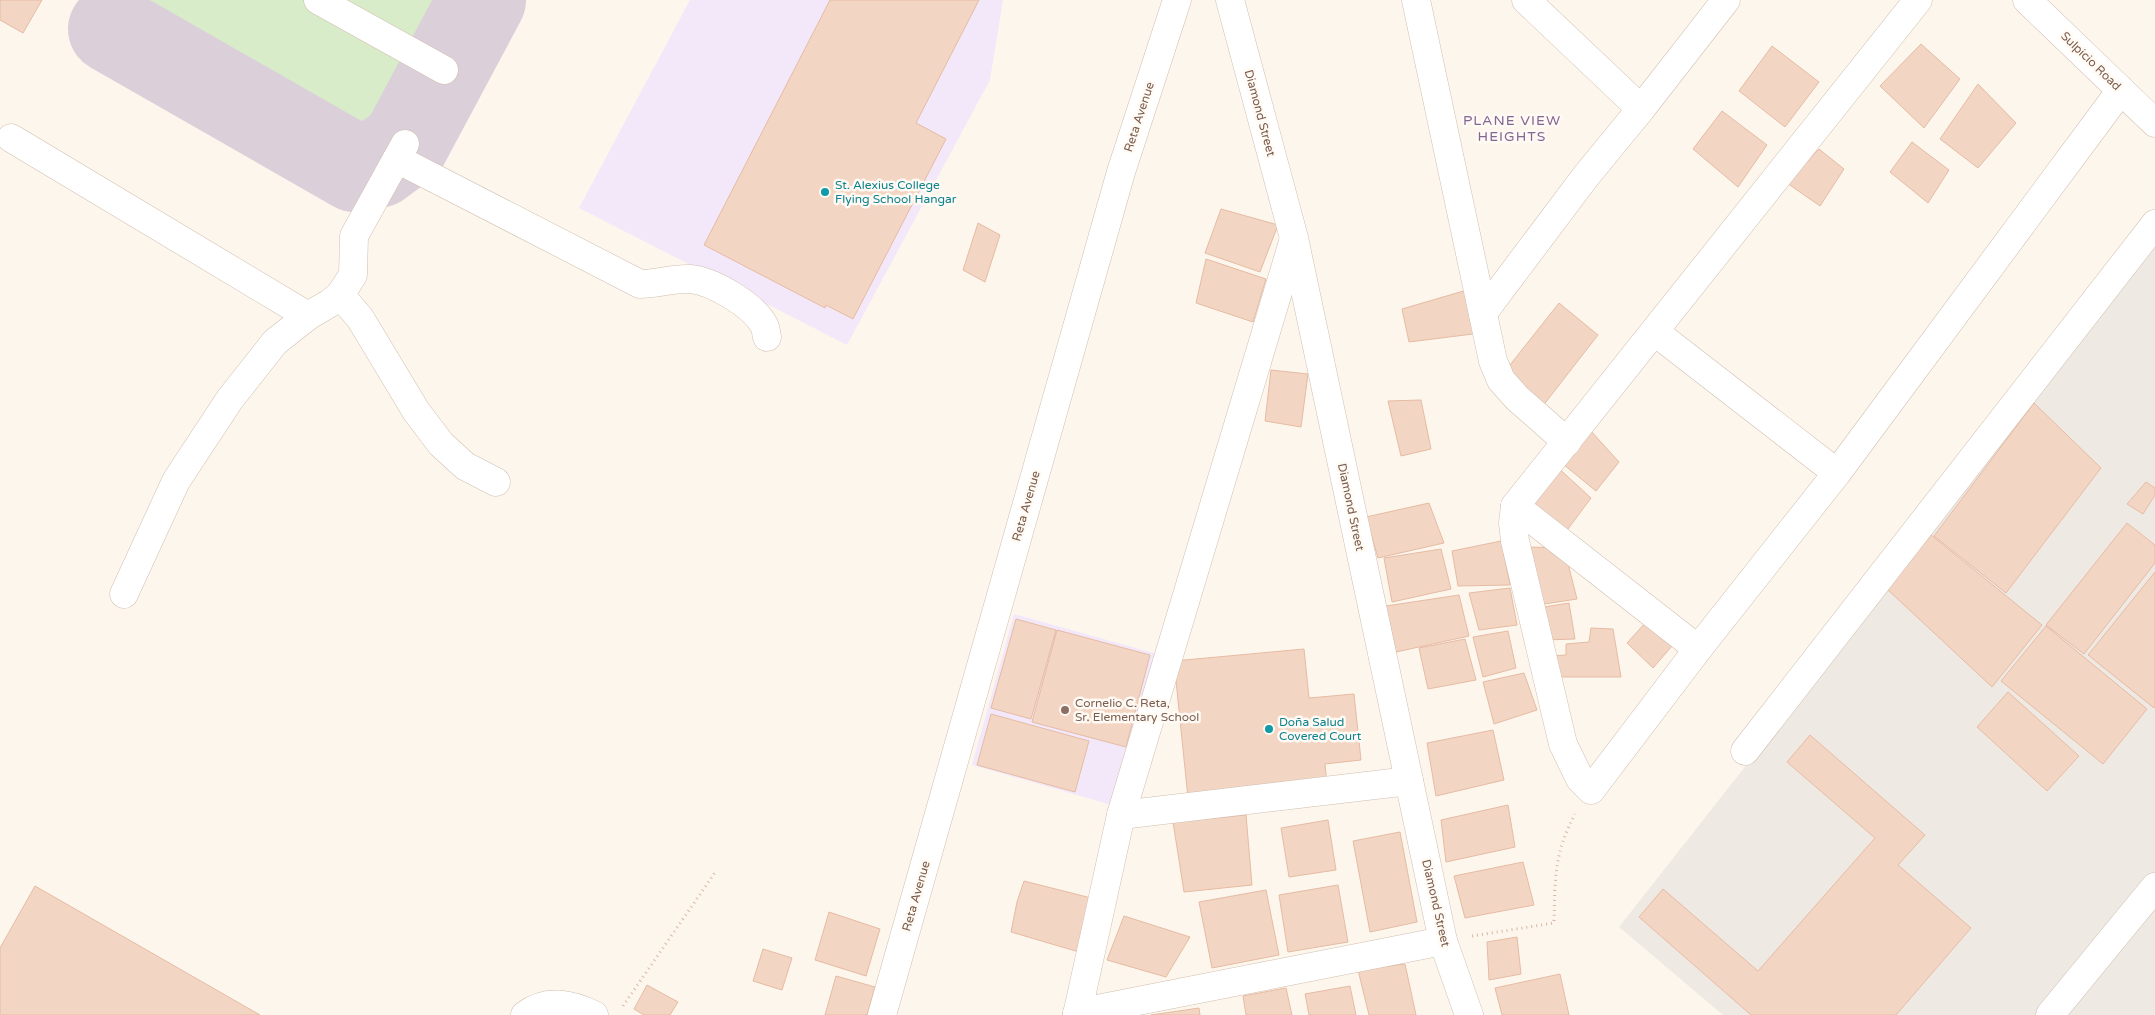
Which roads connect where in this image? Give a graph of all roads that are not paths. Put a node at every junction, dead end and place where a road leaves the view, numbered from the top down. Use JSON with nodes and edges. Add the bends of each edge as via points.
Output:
{"nodes":[{"id":1,"x":318,"y":0,"type":"edge"},
{"id":2,"x":1177,"y":0,"type":"edge"},
{"id":3,"x":1230,"y":0,"type":"edge"},
{"id":4,"x":1416,"y":0,"type":"edge"},
{"id":5,"x":1526,"y":0,"type":"edge"},
{"id":6,"x":1726,"y":0,"type":"edge"},
{"id":7,"x":1918,"y":0,"type":"edge"},
{"id":8,"x":2027,"y":0,"type":"edge"},
{"id":9,"x":444,"y":70,"type":"dead end"},
{"id":10,"x":2121,"y":90,"type":"junction"},
{"id":11,"x":1641,"y":109,"type":"junction"},
{"id":12,"x":2155,"y":123,"type":"edge"},
{"id":13,"x":11,"y":138,"type":"dead end"},
{"id":14,"x":2155,"y":224,"type":"edge"},
{"id":15,"x":1294,"y":238,"type":"junction"},
{"id":16,"x":346,"y":285,"type":"junction"},
{"id":17,"x":1483,"y":313,"type":"junction"},
{"id":18,"x":308,"y":316,"type":"junction"},
{"id":19,"x":1655,"y":332,"type":"junction"},
{"id":20,"x":766,"y":337,"type":"dead end"},
{"id":21,"x":1567,"y":442,"type":"junction"},
{"id":22,"x":1837,"y":473,"type":"junction"},
{"id":23,"x":496,"y":482,"type":"dead end"},
{"id":24,"x":1515,"y":506,"type":"junction"},
{"id":25,"x":124,"y":594,"type":"dead end"},
{"id":26,"x":1698,"y":649,"type":"junction"},
{"id":27,"x":1745,"y":751,"type":"dead end"},
{"id":28,"x":1409,"y":781,"type":"junction"},
{"id":29,"x":1121,"y":815,"type":"junction"},
{"id":30,"x":2155,"y":887,"type":"edge"},
{"id":31,"x":1443,"y":941,"type":"junction"},
{"id":32,"x":1077,"y":1014,"type":"edge"},
{"id":33,"x":525,"y":1015,"type":"edge"},
{"id":34,"x":594,"y":1015,"type":"edge"},
{"id":35,"x":882,"y":1015,"type":"edge"},
{"id":36,"x":1470,"y":1015,"type":"edge"},
{"id":37,"x":2050,"y":1015,"type":"edge"}],
"edges":[{"from":1,"to":9,"type":"street"},
{"from":2,"to":35,"type":"street","name":"Reta Avenue","via":[[1121,172]]},
{"from":3,"to":15,"type":"street","name":"Diamond Street"},
{"from":4,"to":17,"type":"street"},
{"from":5,"to":11,"type":"street"},
{"from":6,"to":11,"type":"street"},
{"from":7,"to":19,"type":"street"},
{"from":8,"to":10,"type":"street","name":"Sulpicio Road"},
{"from":10,"to":12,"type":"street","name":"Sulpicio Road"},
{"from":10,"to":22,"type":"street"},
{"from":11,"to":17,"type":"street"},
{"from":13,"to":18,"type":"street"},
{"from":14,"to":27,"type":"street"},
{"from":15,"to":28,"type":"street","name":"Diamond Street"},
{"from":15,"to":29,"type":"street"},
{"from":16,"to":18,"type":"street","via":[[330,304]]},
{"from":16,"to":20,"type":"street","via":[[354,236],[401,151],[640,284],[680,279],[705,282],[749,308],[764,326]]},
{"from":16,"to":23,"type":"street","via":[[360,318],[416,411],[441,444],[465,466]]},
{"from":17,"to":21,"type":"street","via":[[1493,361],[1501,380]]},
{"from":18,"to":25,"type":"street","via":[[275,342],[255,365],[182,472]]},
{"from":19,"to":21,"type":"street"},
{"from":19,"to":22,"type":"street"},
{"from":21,"to":24,"type":"street"},
{"from":22,"to":26,"type":"street"},
{"from":24,"to":26,"type":"street"},
{"from":24,"to":26,"type":"street","via":[[1515,541],[1563,744],[1575,770],[1591,790]]},
{"from":28,"to":29,"type":"street"},
{"from":28,"to":31,"type":"street","name":"Diamond Street"},
{"from":29,"to":32,"type":"street"},
{"from":30,"to":37,"type":"street"},
{"from":31,"to":32,"type":"street"},
{"from":31,"to":36,"type":"street","name":"Diamond Street"},
{"from":33,"to":34,"type":"street","via":[[552,1004],[574,1006]]}]}
